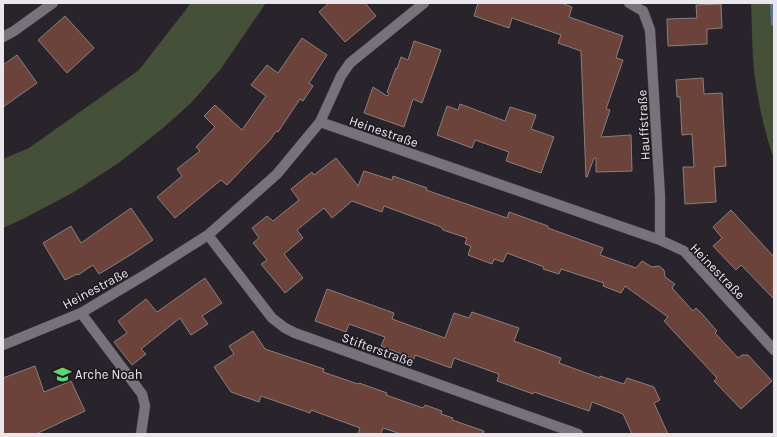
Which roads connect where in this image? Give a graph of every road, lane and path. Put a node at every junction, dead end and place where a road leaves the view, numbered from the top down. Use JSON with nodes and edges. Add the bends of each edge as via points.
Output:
{"nodes":[{"id":1,"x":54,"y":3,"type":"edge"},
{"id":2,"x":424,"y":3,"type":"edge"},
{"id":3,"x":629,"y":3,"type":"edge"},
{"id":4,"x":644,"y":7,"type":"edge"},
{"id":5,"x":3,"y":37,"type":"edge"},
{"id":6,"x":320,"y":122,"type":"junction"},
{"id":7,"x":208,"y":235,"type":"junction"},
{"id":8,"x":660,"y":240,"type":"junction"},
{"id":9,"x":81,"y":312,"type":"junction"},
{"id":10,"x":3,"y":345,"type":"edge"},
{"id":11,"x":774,"y":350,"type":"edge"},
{"id":12,"x":141,"y":434,"type":"edge"},
{"id":13,"x":578,"y":434,"type":"edge"}],
"edges":[{"from":1,"to":5,"type":"street"},
{"from":2,"to":6,"type":"street","via":[[350,63],[341,76]]},
{"from":3,"to":4,"type":"street","name":"Hauffstraße"},
{"from":4,"to":8,"type":"street","name":"Hauffstraße","via":[[650,30],[660,196]]},
{"from":6,"to":7,"type":"street","name":"Heinestraße","via":[[277,174]]},
{"from":6,"to":8,"type":"street","name":"Heinestraße"},
{"from":7,"to":9,"type":"street","name":"Heinestraße"},
{"from":7,"to":13,"type":"street","name":"Stifterstraße","via":[[272,318],[285,328]]},
{"from":8,"to":11,"type":"street","name":"Heinestraße","via":[[684,251]]},
{"from":9,"to":10,"type":"street","name":"Heinestraße"},
{"from":9,"to":12,"type":"street","via":[[142,394],[145,406]]}]}
